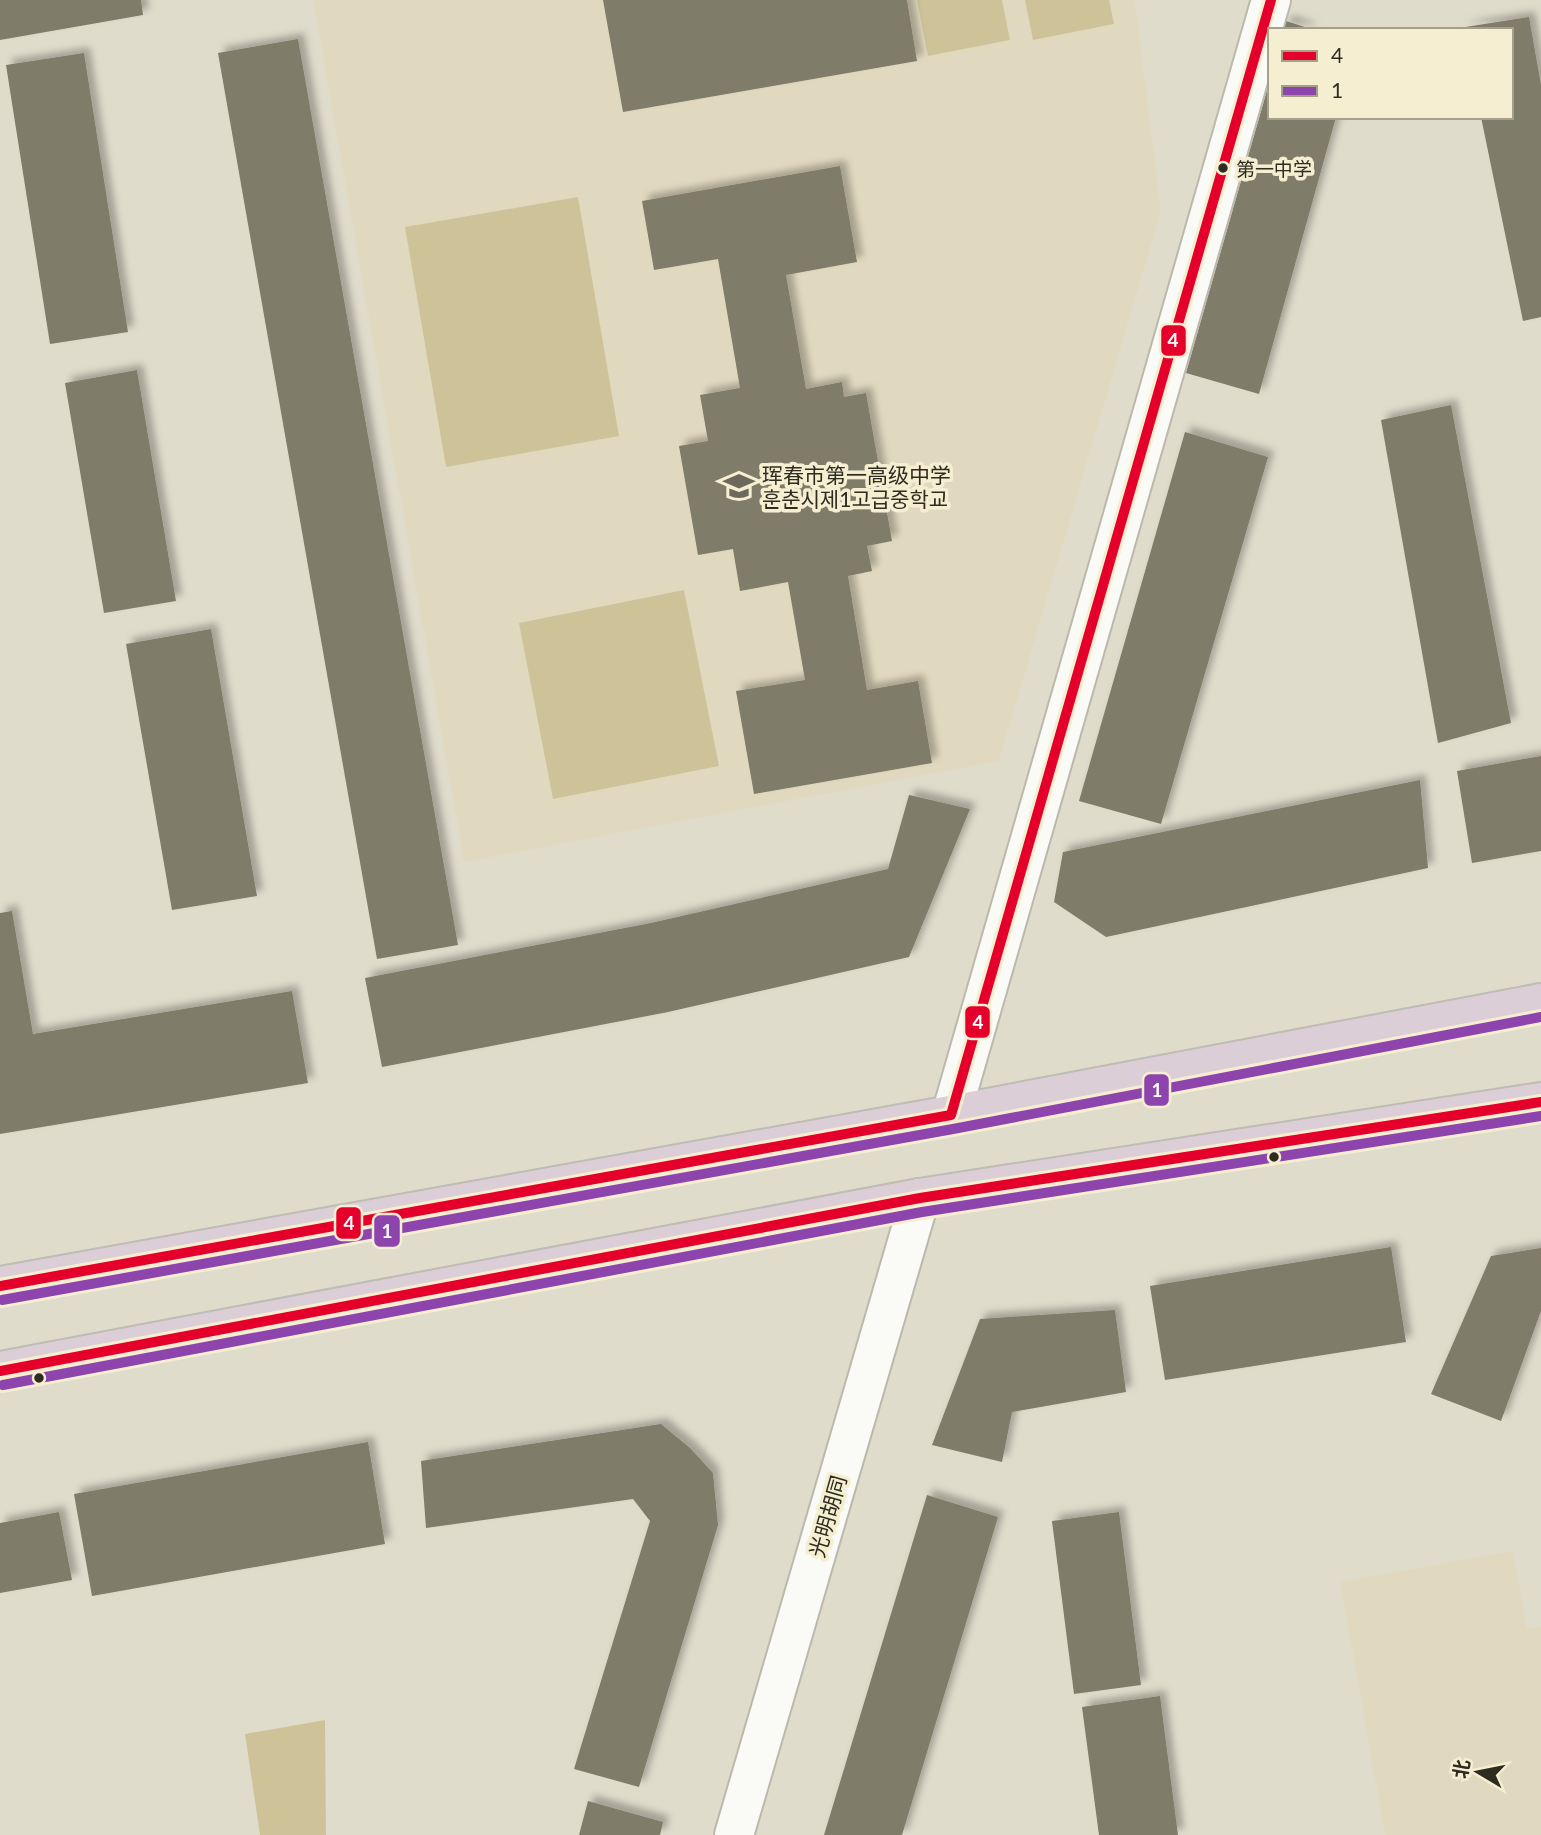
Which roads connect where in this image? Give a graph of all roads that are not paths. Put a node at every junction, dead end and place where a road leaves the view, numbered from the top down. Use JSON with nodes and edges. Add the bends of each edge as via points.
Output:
{"nodes":[{"id":1,"x":1272,"y":0,"type":"edge"},
{"id":2,"x":1541,"y":1003,"type":"edge"},
{"id":3,"x":1541,"y":1102,"type":"edge"},
{"id":4,"x":951,"y":1115,"type":"junction"},
{"id":5,"x":920,"y":1198,"type":"junction"},
{"id":6,"x":0,"y":1286,"type":"edge"},
{"id":7,"x":0,"y":1371,"type":"edge"},
{"id":8,"x":734,"y":1835,"type":"edge"}],
"edges":[{"from":1,"to":4,"type":"street"},
{"from":2,"to":4,"type":"highway"},
{"from":3,"to":5,"type":"highway"},
{"from":4,"to":6,"type":"highway"},
{"from":5,"to":7,"type":"highway"},
{"from":5,"to":8,"type":"street","name":"光明胡同"}]}
